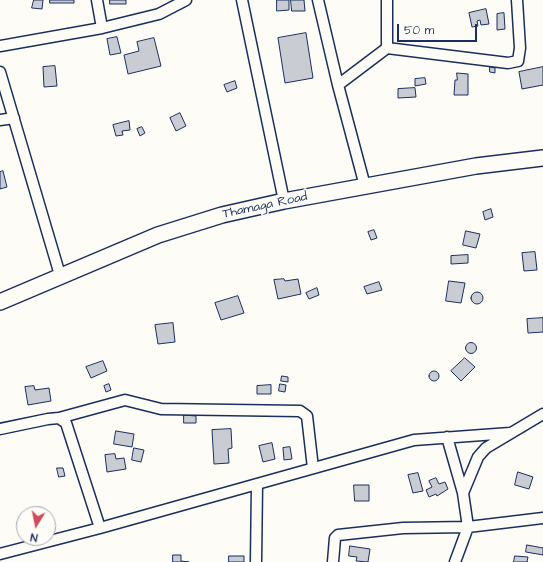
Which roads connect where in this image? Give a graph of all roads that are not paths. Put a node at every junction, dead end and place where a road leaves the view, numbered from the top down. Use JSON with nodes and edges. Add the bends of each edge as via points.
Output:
{"nodes":[{"id":1,"x":97,"y":0,"type":"edge"},
{"id":2,"x":186,"y":0,"type":"edge"},
{"id":3,"x":242,"y":0,"type":"edge"},
{"id":4,"x":318,"y":0,"type":"edge"},
{"id":5,"x":387,"y":0,"type":"edge"},
{"id":6,"x":517,"y":0,"type":"edge"},
{"id":7,"x":102,"y":28,"type":"junction"},
{"id":8,"x":0,"y":46,"type":"edge"},
{"id":9,"x":387,"y":48,"type":"junction"},
{"id":10,"x":0,"y":72,"type":"edge"},
{"id":11,"x":338,"y":85,"type":"junction"},
{"id":12,"x":14,"y":118,"type":"junction"},
{"id":13,"x":0,"y":120,"type":"edge"},
{"id":14,"x":543,"y":158,"type":"edge"},
{"id":15,"x":365,"y":186,"type":"junction"},
{"id":16,"x":284,"y":201,"type":"junction"},
{"id":17,"x":60,"y":275,"type":"junction"},
{"id":18,"x":0,"y":302,"type":"edge"},
{"id":19,"x":543,"y":414,"type":"edge"},
{"id":20,"x":59,"y":418,"type":"junction"},
{"id":21,"x":0,"y":429,"type":"edge"},
{"id":22,"x":510,"y":433,"type":"junction"},
{"id":23,"x":447,"y":437,"type":"junction"},
{"id":24,"x":313,"y":468,"type":"junction"},
{"id":25,"x":257,"y":484,"type":"junction"},
{"id":26,"x":463,"y":493,"type":"junction"},
{"id":27,"x":543,"y":518,"type":"edge"},
{"id":28,"x":468,"y":527,"type":"junction"},
{"id":29,"x":100,"y":528,"type":"junction"},
{"id":30,"x":0,"y":554,"type":"edge"},
{"id":31,"x":256,"y":562,"type":"edge"},
{"id":32,"x":333,"y":562,"type":"edge"},
{"id":33,"x":455,"y":562,"type":"edge"}],
"edges":[{"from":1,"to":7,"type":"street"},
{"from":2,"to":7,"type":"street","via":[[159,14]]},
{"from":3,"to":16,"type":"street"},
{"from":4,"to":11,"type":"street"},
{"from":5,"to":9,"type":"street"},
{"from":6,"to":9,"type":"street","via":[[520,48],[518,61],[508,64]]},
{"from":7,"to":8,"type":"street"},
{"from":9,"to":11,"type":"street"},
{"from":10,"to":12,"type":"street"},
{"from":11,"to":15,"type":"street"},
{"from":12,"to":13,"type":"street"},
{"from":12,"to":17,"type":"street"},
{"from":14,"to":15,"type":"main road","name":"Thamaga Road","via":[[476,166]]},
{"from":15,"to":16,"type":"main road","name":"Thamaga Road"},
{"from":16,"to":17,"type":"main road","name":"Thamaga Road","via":[[222,215],[158,235]]},
{"from":17,"to":18,"type":"main road","name":"Thamaga Road"},
{"from":19,"to":22,"type":"street"},
{"from":20,"to":21,"type":"street","via":[[48,418]]},
{"from":20,"to":24,"type":"street","via":[[125,400],[161,409],[300,411],[307,416]]},
{"from":20,"to":29,"type":"street","via":[[68,428]]},
{"from":22,"to":23,"type":"street"},
{"from":22,"to":26,"type":"street","via":[[486,448],[478,457]]},
{"from":23,"to":24,"type":"street","via":[[414,440]]},
{"from":23,"to":26,"type":"street"},
{"from":24,"to":25,"type":"street"},
{"from":25,"to":29,"type":"street"},
{"from":25,"to":31,"type":"street"},
{"from":26,"to":28,"type":"street"},
{"from":27,"to":28,"type":"street"},
{"from":28,"to":32,"type":"street","via":[[403,528],[338,535],[335,538]]},
{"from":28,"to":33,"type":"street"},
{"from":29,"to":30,"type":"street"}]}
